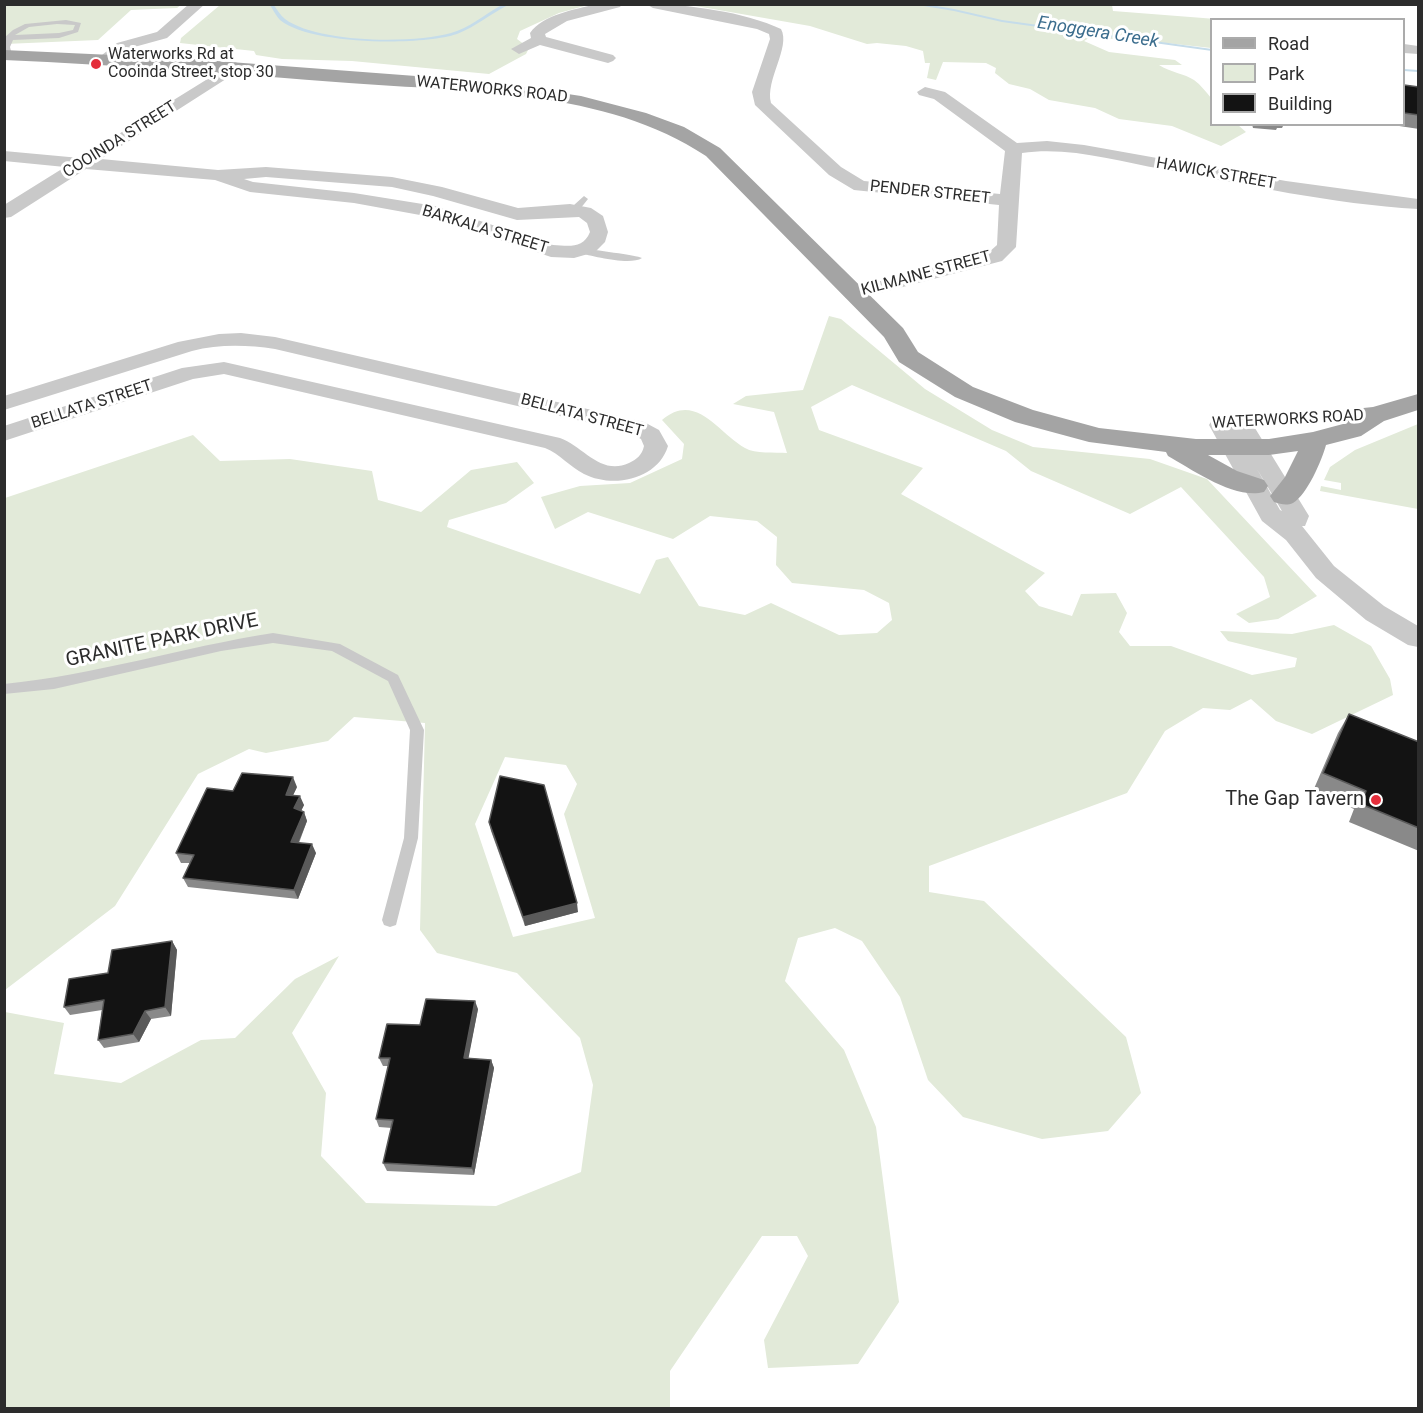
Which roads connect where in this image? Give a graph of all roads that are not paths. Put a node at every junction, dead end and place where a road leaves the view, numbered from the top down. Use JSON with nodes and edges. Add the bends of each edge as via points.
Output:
{"nodes":[{"id":1,"x":198,"y":4,"type":"edge"},
{"id":2,"x":615,"y":4,"type":"edge"},
{"id":3,"x":653,"y":4,"type":"edge"},
{"id":4,"x":539,"y":40,"type":"junction"},
{"id":5,"x":7,"y":47,"type":"edge"},
{"id":6,"x":519,"y":49,"type":"dead end"},
{"id":7,"x":608,"y":58,"type":"dead end"},
{"id":8,"x":105,"y":59,"type":"junction"},
{"id":9,"x":235,"y":67,"type":"junction"},
{"id":10,"x":926,"y":92,"type":"dead end"},
{"id":11,"x":1014,"y":149,"type":"junction"},
{"id":12,"x":4,"y":156,"type":"edge"},
{"id":13,"x":84,"y":162,"type":"junction"},
{"id":14,"x":218,"y":175,"type":"junction"},
{"id":15,"x":584,"y":199,"type":"dead end"},
{"id":16,"x":1008,"y":200,"type":"junction"},
{"id":17,"x":1419,"y":204,"type":"edge"},
{"id":18,"x":566,"y":210,"type":"junction"},
{"id":19,"x":4,"y":213,"type":"edge"},
{"id":20,"x":582,"y":251,"type":"junction"},
{"id":21,"x":638,"y":258,"type":"dead end"},
{"id":22,"x":853,"y":294,"type":"junction"},
{"id":23,"x":894,"y":333,"type":"junction"},
{"id":24,"x":1419,"y":402,"type":"edge"},
{"id":25,"x":4,"y":403,"type":"edge"},
{"id":26,"x":1375,"y":415,"type":"junction"},
{"id":27,"x":4,"y":434,"type":"edge"},
{"id":28,"x":1237,"y":436,"type":"junction"},
{"id":29,"x":1314,"y":440,"type":"junction"},
{"id":30,"x":1171,"y":446,"type":"junction"},
{"id":31,"x":1254,"y":486,"type":"junction"},
{"id":32,"x":1284,"y":496,"type":"junction"},
{"id":33,"x":1295,"y":534,"type":"junction"},
{"id":34,"x":1419,"y":638,"type":"edge"},
{"id":35,"x":4,"y":689,"type":"edge"},
{"id":36,"x":390,"y":920,"type":"dead end"}],
"edges":[{"from":1,"to":8,"type":"street","via":[[162,35],[118,47]]},
{"from":2,"to":4,"type":"street","via":[[544,26],[537,33]]},
{"from":3,"to":16,"type":"street","name":"PENDER STREET","via":[[761,25],[776,32],[759,92],[763,105],[848,181],[873,188]]},
{"from":4,"to":6,"type":"street"},
{"from":4,"to":7,"type":"street"},
{"from":5,"to":5,"type":"lane","via":[[68,34],[76,31],[79,24],[16,29]]},
{"from":5,"to":8,"type":"main road","name":"WATERWORKS ROAD"},
{"from":8,"to":9,"type":"main road","name":"WATERWORKS ROAD"},
{"from":9,"to":13,"type":"street","name":"COOINDA STREET"},
{"from":9,"to":22,"type":"main road","name":"WATERWORKS ROAD","via":[[536,92],[664,125],[713,152]]},
{"from":10,"to":11,"type":"street","via":[[939,95]]},
{"from":11,"to":16,"type":"street","name":"KILMAINE STREET"},
{"from":11,"to":17,"type":"street","name":"HAWICK STREET","via":[[1030,146],[1091,152],[1354,198]]},
{"from":12,"to":13,"type":"street","name":"BARKALA STREET"},
{"from":13,"to":14,"type":"street","name":"BARKALA STREET"},
{"from":13,"to":19,"type":"street","name":"COOINDA STREET"},
{"from":14,"to":18,"type":"street","name":"BARKALA STREET","via":[[266,172],[378,181],[436,191],[513,214]]},
{"from":14,"to":20,"type":"street","name":"BARKALA STREET","via":[[250,187],[426,210],[544,250]]},
{"from":15,"to":18,"type":"lane","via":[[577,207]]},
{"from":16,"to":22,"type":"street","name":"KILMAINE STREET","via":[[1006,247],[994,258]]},
{"from":18,"to":20,"type":"street","name":"BARKALA STREET","via":[[584,212],[598,223],[595,242]]},
{"from":20,"to":21,"type":"lane"},
{"from":22,"to":23,"type":"main road","name":"WATERWORKS ROAD"},
{"from":23,"to":28,"type":"main road","name":"WATERWORKS ROAD","via":[[982,376],[1045,400],[1127,419]]},
{"from":23,"to":30,"type":"main road","name":"WATERWORKS ROAD","via":[[908,357],[981,400],[1073,430]]},
{"from":24,"to":26,"type":"main road","name":"WATERWORKS ROAD"},
{"from":25,"to":27,"type":"street","name":"BELLATA STREET","via":[[185,346],[248,339],[628,425],[648,432],[656,446],[653,457],[641,467],[604,472],[594,470],[552,443],[224,368],[194,372]]},
{"from":26,"to":28,"type":"main road","name":"WATERWORKS ROAD","via":[[1284,423]]},
{"from":26,"to":29,"type":"main road","name":"WATERWORKS ROAD","via":[[1352,430]]},
{"from":28,"to":29,"type":"main road","name":"WATERWORKS ROAD"},
{"from":28,"to":30,"type":"main road","name":"WATERWORKS ROAD"},
{"from":28,"to":31,"type":"street"},
{"from":28,"to":32,"type":"street"},
{"from":29,"to":32,"type":"main road","via":[[1295,487]]},
{"from":30,"to":31,"type":"main road","via":[[1227,477]]},
{"from":31,"to":33,"type":"street","via":[[1271,515]]},
{"from":32,"to":33,"type":"street","via":[[1297,516]]},
{"from":33,"to":34,"type":"street","via":[[1313,560],[1341,587],[1375,613]]},
{"from":35,"to":36,"type":"lane","name":"GRANITE PARK DRIVE","via":[[54,684],[220,646],[273,638],[335,647],[393,678],[417,730],[411,838]]}]}
